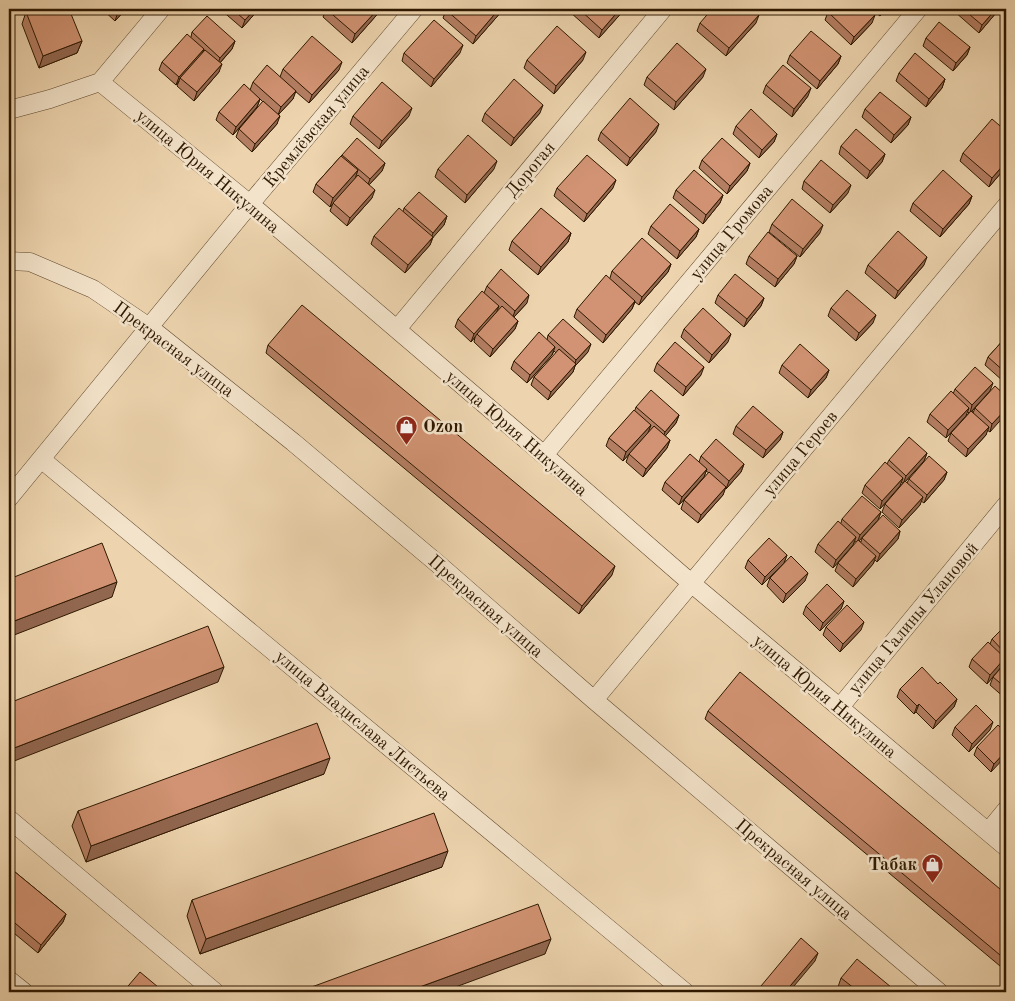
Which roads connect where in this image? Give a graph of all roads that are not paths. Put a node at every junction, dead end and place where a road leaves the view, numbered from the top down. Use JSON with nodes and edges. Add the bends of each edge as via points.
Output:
{"nodes":[{"id":1,"x":161,"y":9,"type":"edge"},
{"id":2,"x":414,"y":9,"type":"edge"},
{"id":3,"x":663,"y":9,"type":"edge"},
{"id":4,"x":918,"y":9,"type":"edge"},
{"id":5,"x":100,"y":82,"type":"junction"},
{"id":6,"x":9,"y":110,"type":"edge"},
{"id":7,"x":250,"y":204,"type":"junction"},
{"id":8,"x":1006,"y":206,"type":"edge"},
{"id":9,"x":9,"y":261,"type":"edge"},
{"id":10,"x":149,"y":327,"type":"junction"},
{"id":11,"x":397,"y":330,"type":"junction"},
{"id":12,"x":544,"y":455,"type":"junction"},
{"id":13,"x":41,"y":459,"type":"junction"},
{"id":14,"x":9,"y":498,"type":"edge"},
{"id":15,"x":1006,"y":505,"type":"edge"},
{"id":16,"x":691,"y":583,"type":"junction"},
{"id":17,"x":594,"y":700,"type":"junction"},
{"id":18,"x":840,"y":708,"type":"junction"},
{"id":19,"x":1006,"y":810,"type":"edge"},
{"id":20,"x":9,"y":819,"type":"edge"},
{"id":21,"x":988,"y":832,"type":"junction"},
{"id":22,"x":1006,"y":847,"type":"edge"},
{"id":23,"x":9,"y":980,"type":"edge"},
{"id":24,"x":24,"y":992,"type":"edge"},
{"id":25,"x":214,"y":992,"type":"edge"},
{"id":26,"x":684,"y":992,"type":"edge"},
{"id":27,"x":939,"y":992,"type":"edge"}],
"edges":[{"from":1,"to":5,"type":"street"},
{"from":2,"to":7,"type":"street","name":"Кремлёвская улица"},
{"from":3,"to":11,"type":"street","name":"Дорогая"},
{"from":4,"to":12,"type":"street","name":"улица Громова"},
{"from":5,"to":6,"type":"street"},
{"from":5,"to":7,"type":"street","name":"улица Юрия Никулина"},
{"from":7,"to":10,"type":"street","name":"Кремлёвская улица"},
{"from":7,"to":11,"type":"street","name":"улица Юрия Никулина"},
{"from":8,"to":16,"type":"street","name":"улица Героев"},
{"from":9,"to":10,"type":"street","name":"Прекрасная улица","via":[[30,262],[93,289]]},
{"from":10,"to":13,"type":"street","name":"Кремлёвская улица"},
{"from":10,"to":17,"type":"street","name":"Прекрасная улица","via":[[308,455]]},
{"from":11,"to":12,"type":"street","name":"улица Юрия Никулина"},
{"from":12,"to":16,"type":"street","name":"улица Юрия Никулина"},
{"from":13,"to":14,"type":"street","name":"Кремлёвская улица"},
{"from":13,"to":26,"type":"street","name":"улица Владислава Листьева"},
{"from":15,"to":18,"type":"street","name":"улица Галины Улановой"},
{"from":16,"to":17,"type":"street","name":"улица Героев"},
{"from":16,"to":18,"type":"street","name":"улица Юрия Никулина"},
{"from":17,"to":27,"type":"street","name":"Прекрасная улица"},
{"from":18,"to":21,"type":"street","name":"улица Юрия Никулина"},
{"from":19,"to":21,"type":"street"},
{"from":20,"to":25,"type":"street"},
{"from":21,"to":22,"type":"street","name":"улица Юрия Никулина"},
{"from":23,"to":24,"type":"street"}]}
